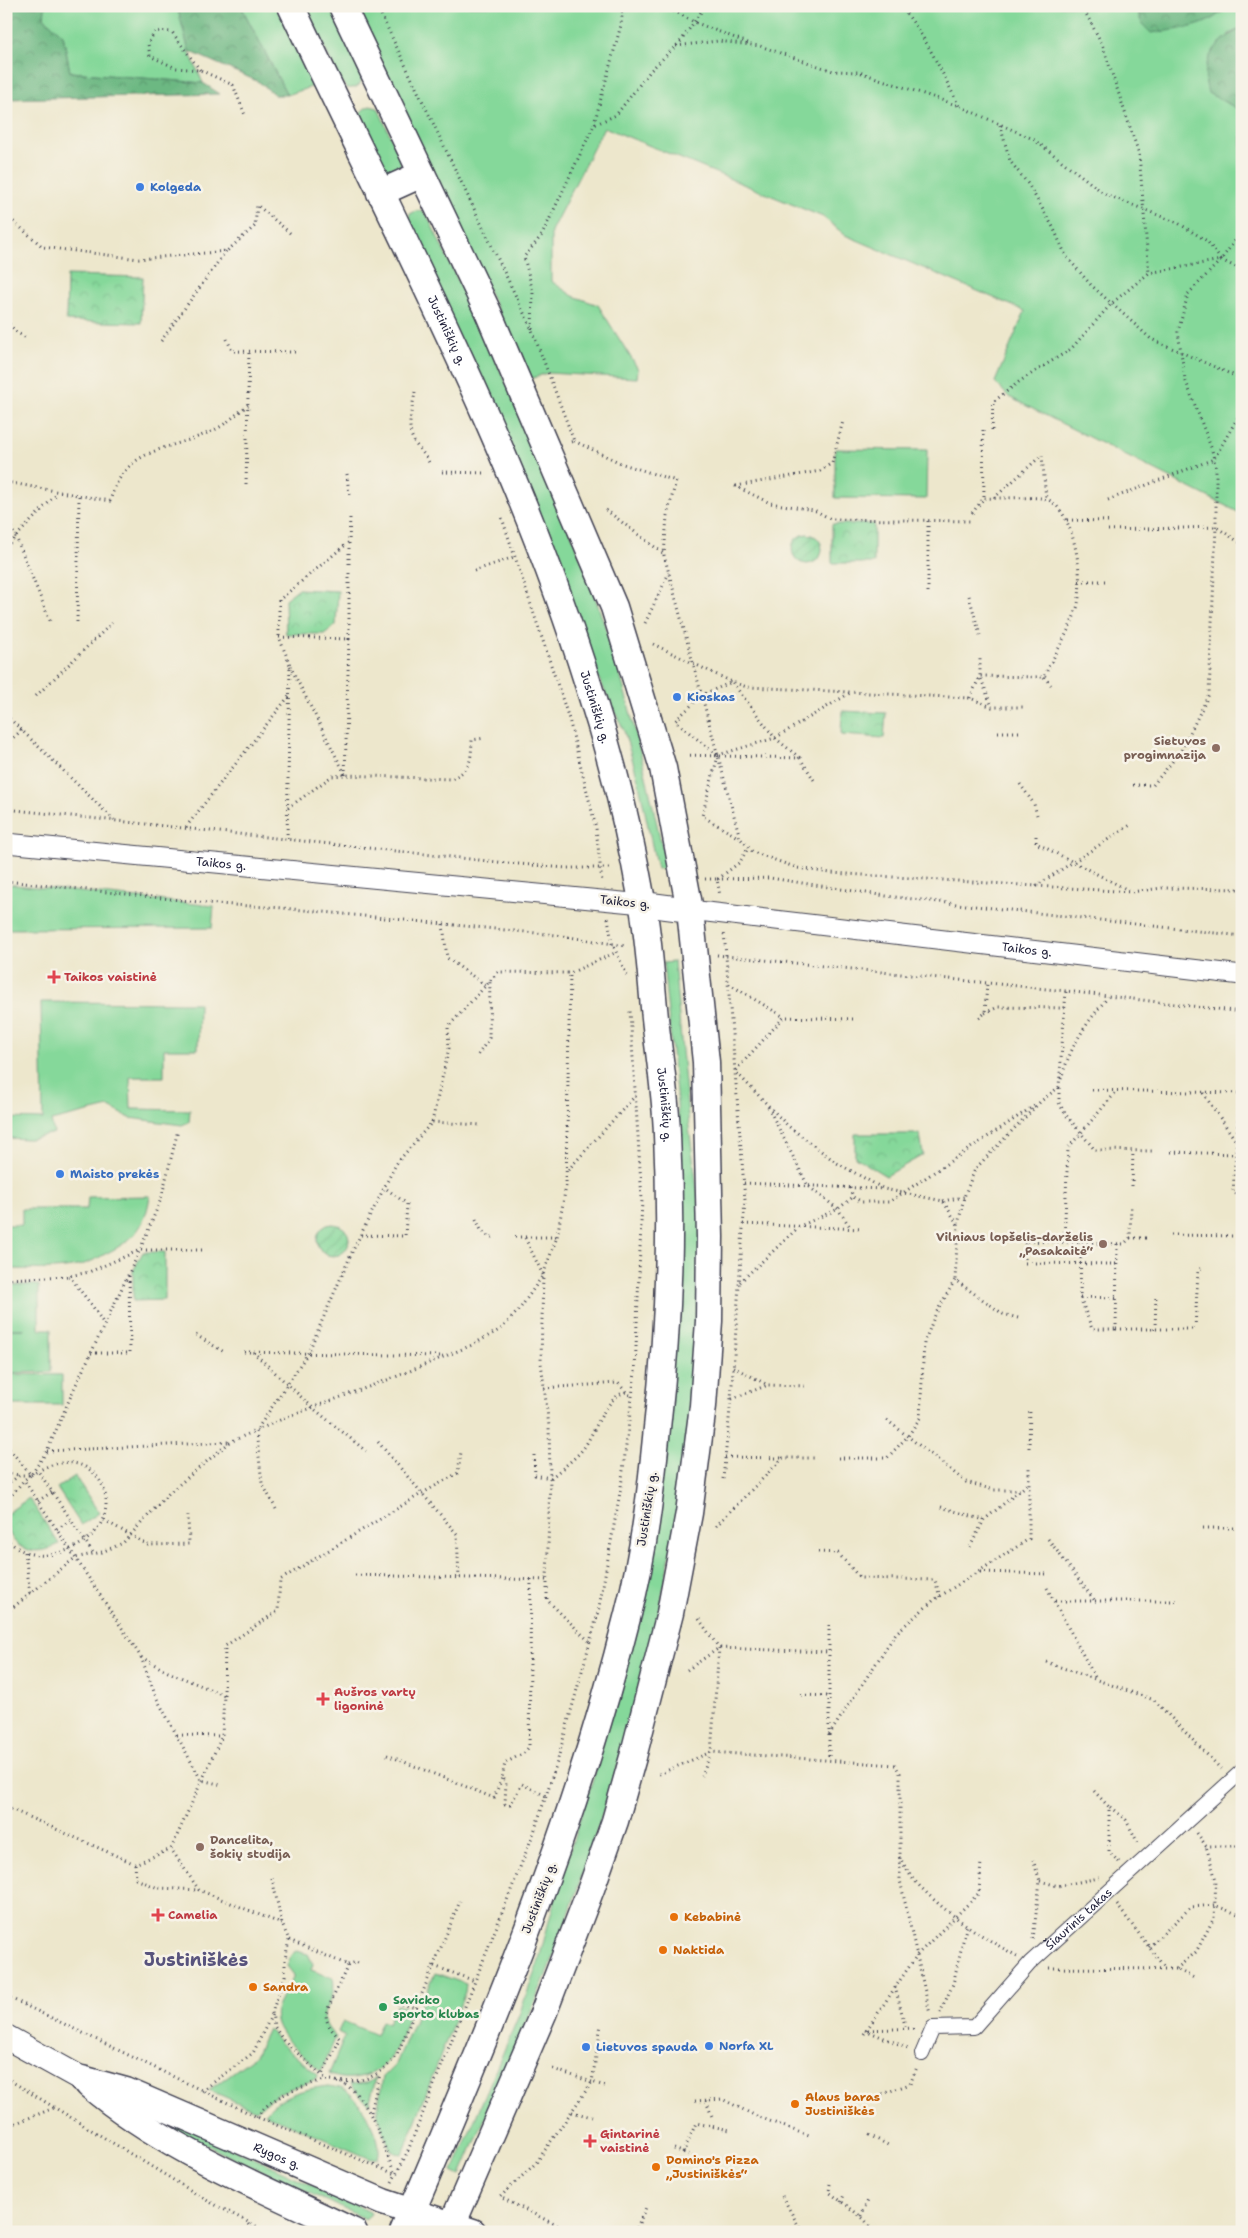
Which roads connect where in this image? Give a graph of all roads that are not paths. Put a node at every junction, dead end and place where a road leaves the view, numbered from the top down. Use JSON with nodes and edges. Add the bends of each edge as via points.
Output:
{"nodes":[{"id":1,"x":291,"y":6,"type":"edge"},
{"id":2,"x":342,"y":6,"type":"edge"},
{"id":3,"x":422,"y":174,"type":"junction"},
{"id":4,"x":380,"y":193,"type":"junction"},
{"id":5,"x":6,"y":843,"type":"edge"},
{"id":6,"x":643,"y":904,"type":"junction"},
{"id":7,"x":690,"y":910,"type":"junction"},
{"id":8,"x":1242,"y":975,"type":"edge"},
{"id":9,"x":1237,"y":1775,"type":"edge"},
{"id":10,"x":6,"y":2037,"type":"edge"},
{"id":11,"x":922,"y":2054,"type":"road end"},
{"id":12,"x":82,"y":2079,"type":"junction"},
{"id":13,"x":407,"y":2222,"type":"edge"},
{"id":14,"x":458,"y":2230,"type":"edge"},
{"id":15,"x":354,"y":2232,"type":"edge"}],
"edges":[{"from":1,"to":4,"type":"main road","name":"Justiniškių g."},
{"from":2,"to":3,"type":"main road"},
{"from":3,"to":4,"type":"main road"},
{"from":3,"to":7,"type":"main road","via":[[488,312],[614,607],[664,768]]},
{"from":4,"to":6,"type":"main road","name":"Justiniškių g.","via":[[446,324],[494,472],[536,535],[589,684],[612,764]]},
{"from":5,"to":6,"type":"street","name":"Taikos g."},
{"from":6,"to":7,"type":"street","name":"Taikos g."},
{"from":6,"to":13,"type":"main road","name":"Justiniškių g.","via":[[667,1130],[670,1243],[663,1374],[649,1502],[630,1608],[593,1743],[561,1842],[501,1999]]},
{"from":7,"to":8,"type":"street","name":"Taikos g."},
{"from":7,"to":14,"type":"main road","via":[[706,1062],[710,1237],[703,1406],[687,1522],[652,1688],[615,1820]]},
{"from":9,"to":11,"type":"street","name":"Šiaurinis takas","via":[[1028,1965],[974,2027],[933,2028]]},
{"from":10,"to":12,"type":"street","name":"Rygos g."},
{"from":12,"to":13,"type":"main road","name":"Rygos g.","via":[[126,2092],[383,2202]]},
{"from":12,"to":15,"type":"main road","name":"Rygos g.","via":[[119,2110],[156,2134]]},
{"from":13,"to":14,"type":"main road","name":"Rygos g."}]}
